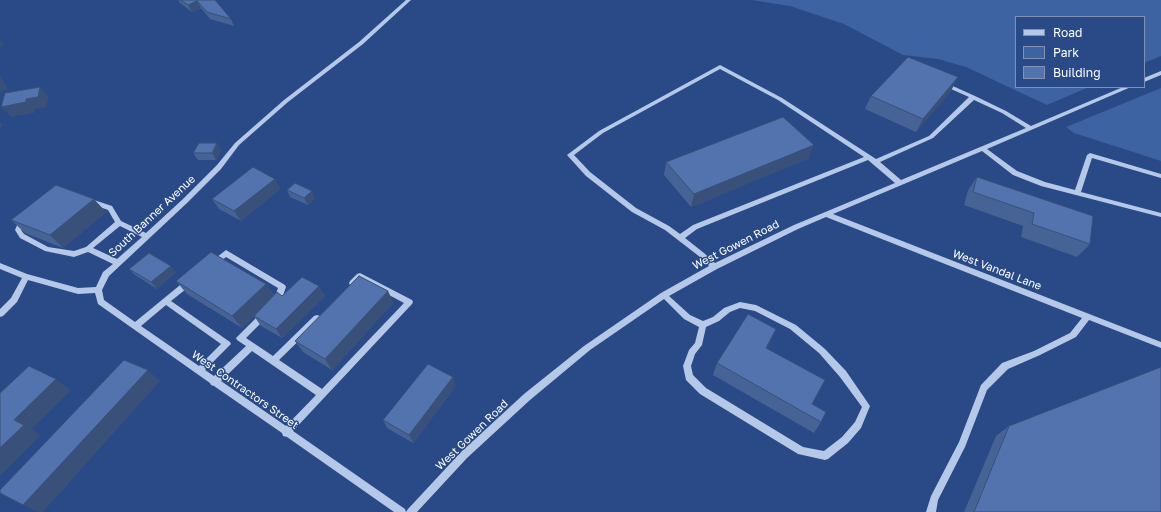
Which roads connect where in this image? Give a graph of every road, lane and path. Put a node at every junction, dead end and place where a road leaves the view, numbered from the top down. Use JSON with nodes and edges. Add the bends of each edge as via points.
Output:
{"nodes":[{"id":1,"x":409,"y":0,"type":"edge"},
{"id":2,"x":1161,"y":73,"type":"edge"},
{"id":3,"x":1145,"y":80,"type":"edge"},
{"id":4,"x":941,"y":82,"type":"edge"},
{"id":5,"x":1126,"y":88,"type":"edge"},
{"id":6,"x":973,"y":97,"type":"junction"},
{"id":7,"x":1031,"y":128,"type":"junction"},
{"id":8,"x":982,"y":148,"type":"junction"},
{"id":9,"x":868,"y":157,"type":"junction"},
{"id":10,"x":876,"y":162,"type":"junction"},
{"id":11,"x":1161,"y":176,"type":"edge"},
{"id":12,"x":900,"y":183,"type":"junction"},
{"id":13,"x":1077,"y":193,"type":"junction"},
{"id":14,"x":81,"y":197,"type":"edge"},
{"id":15,"x":825,"y":214,"type":"junction"},
{"id":16,"x":1161,"y":215,"type":"edge"},
{"id":17,"x":32,"y":216,"type":"edge"},
{"id":18,"x":119,"y":223,"type":"junction"},
{"id":19,"x":147,"y":236,"type":"junction"},
{"id":20,"x":680,"y":238,"type":"junction"},
{"id":21,"x":88,"y":250,"type":"junction"},
{"id":22,"x":118,"y":263,"type":"junction"},
{"id":23,"x":0,"y":266,"type":"edge"},
{"id":24,"x":208,"y":267,"type":"edge"},
{"id":25,"x":714,"y":267,"type":"junction"},
{"id":26,"x":26,"y":277,"type":"junction"},
{"id":27,"x":196,"y":277,"type":"edge"},
{"id":28,"x":348,"y":288,"type":"edge"},
{"id":29,"x":98,"y":290,"type":"junction"},
{"id":30,"x":664,"y":295,"type":"junction"},
{"id":31,"x":166,"y":301,"type":"junction"},
{"id":32,"x":0,"y":314,"type":"edge"},
{"id":33,"x":322,"y":314,"type":"edge"},
{"id":34,"x":1087,"y":317,"type":"junction"},
{"id":35,"x":136,"y":326,"type":"junction"},
{"id":36,"x":703,"y":326,"type":"junction"},
{"id":37,"x":240,"y":338,"type":"junction"},
{"id":38,"x":227,"y":344,"type":"junction"},
{"id":39,"x":1161,"y":345,"type":"edge"},
{"id":40,"x":252,"y":346,"type":"junction"},
{"id":41,"x":273,"y":361,"type":"junction"},
{"id":42,"x":199,"y":371,"type":"junction"},
{"id":43,"x":214,"y":382,"type":"junction"},
{"id":44,"x":322,"y":394,"type":"junction"},
{"id":45,"x":286,"y":432,"type":"junction"},
{"id":46,"x":402,"y":512,"type":"edge"},
{"id":47,"x":411,"y":512,"type":"edge"},
{"id":48,"x":931,"y":512,"type":"edge"}],
"edges":[{"from":1,"to":19,"type":"street","name":"South Banner Avenue","via":[[361,43],[237,144],[212,174]]},
{"from":2,"to":3,"type":"street"},
{"from":4,"to":6,"type":"street"},
{"from":5,"to":7,"type":"street","name":"West Gowen Road"},
{"from":6,"to":7,"type":"street"},
{"from":6,"to":10,"type":"street","via":[[931,137]]},
{"from":7,"to":8,"type":"street","name":"West Gowen Road"},
{"from":8,"to":12,"type":"street","name":"West Gowen Road"},
{"from":8,"to":13,"type":"street","via":[[1015,173]]},
{"from":9,"to":10,"type":"street"},
{"from":9,"to":20,"type":"street","via":[[694,227]]},
{"from":9,"to":20,"type":"street","via":[[780,99],[720,67],[601,132],[570,156],[588,174],[634,210]]},
{"from":10,"to":12,"type":"street"},
{"from":11,"to":13,"type":"street","via":[[1090,155]]},
{"from":12,"to":15,"type":"street","name":"West Gowen Road"},
{"from":13,"to":16,"type":"street"},
{"from":14,"to":18,"type":"street","via":[[110,208]]},
{"from":15,"to":25,"type":"street","name":"West Gowen Road"},
{"from":15,"to":34,"type":"street","name":"West Vandal Lane"},
{"from":17,"to":21,"type":"street","via":[[20,225],[18,230],[22,236],[55,252],[74,254]]},
{"from":18,"to":19,"type":"street"},
{"from":18,"to":21,"type":"street"},
{"from":19,"to":22,"type":"street","name":"South Banner Avenue"},
{"from":20,"to":25,"type":"street"},
{"from":21,"to":22,"type":"street"},
{"from":22,"to":29,"type":"street","name":"South Banner Avenue","via":[[106,274]]},
{"from":23,"to":26,"type":"street"},
{"from":24,"to":37,"type":"street","via":[[226,253],[282,287],[278,301]]},
{"from":25,"to":30,"type":"street","name":"West Gowen Road"},
{"from":26,"to":29,"type":"street","via":[[78,291]]},
{"from":26,"to":32,"type":"street","via":[[14,300]]},
{"from":27,"to":31,"type":"street"},
{"from":28,"to":44,"type":"street","via":[[360,276],[409,302]]},
{"from":29,"to":35,"type":"street","name":"West Contractors Street","via":[[101,302]]},
{"from":30,"to":36,"type":"street","via":[[687,317]]},
{"from":30,"to":47,"type":"street","name":"West Gowen Road","via":[[586,348],[527,396],[464,455]]},
{"from":31,"to":35,"type":"street"},
{"from":31,"to":38,"type":"street"},
{"from":33,"to":41,"type":"street"},
{"from":34,"to":39,"type":"street","name":"West Vandal Lane"},
{"from":34,"to":48,"type":"street","via":[[1072,335],[1005,366],[984,388],[962,444],[934,499]]},
{"from":35,"to":42,"type":"street","name":"West Contractors Street"},
{"from":36,"to":36,"type":"street","via":[[727,310],[740,305],[756,308],[793,327],[822,351],[843,374],[866,406],[858,426],[826,456],[801,451],[704,390],[689,377],[687,366],[692,352],[698,345]]},
{"from":37,"to":38,"type":"street"},
{"from":37,"to":40,"type":"street"},
{"from":38,"to":42,"type":"street"},
{"from":40,"to":41,"type":"street"},
{"from":40,"to":43,"type":"street"},
{"from":41,"to":44,"type":"street"},
{"from":42,"to":43,"type":"street","name":"West Contractors Street"},
{"from":43,"to":45,"type":"street","name":"West Contractors Street"},
{"from":44,"to":45,"type":"street"},
{"from":45,"to":46,"type":"street","name":"West Contractors Street"}]}
